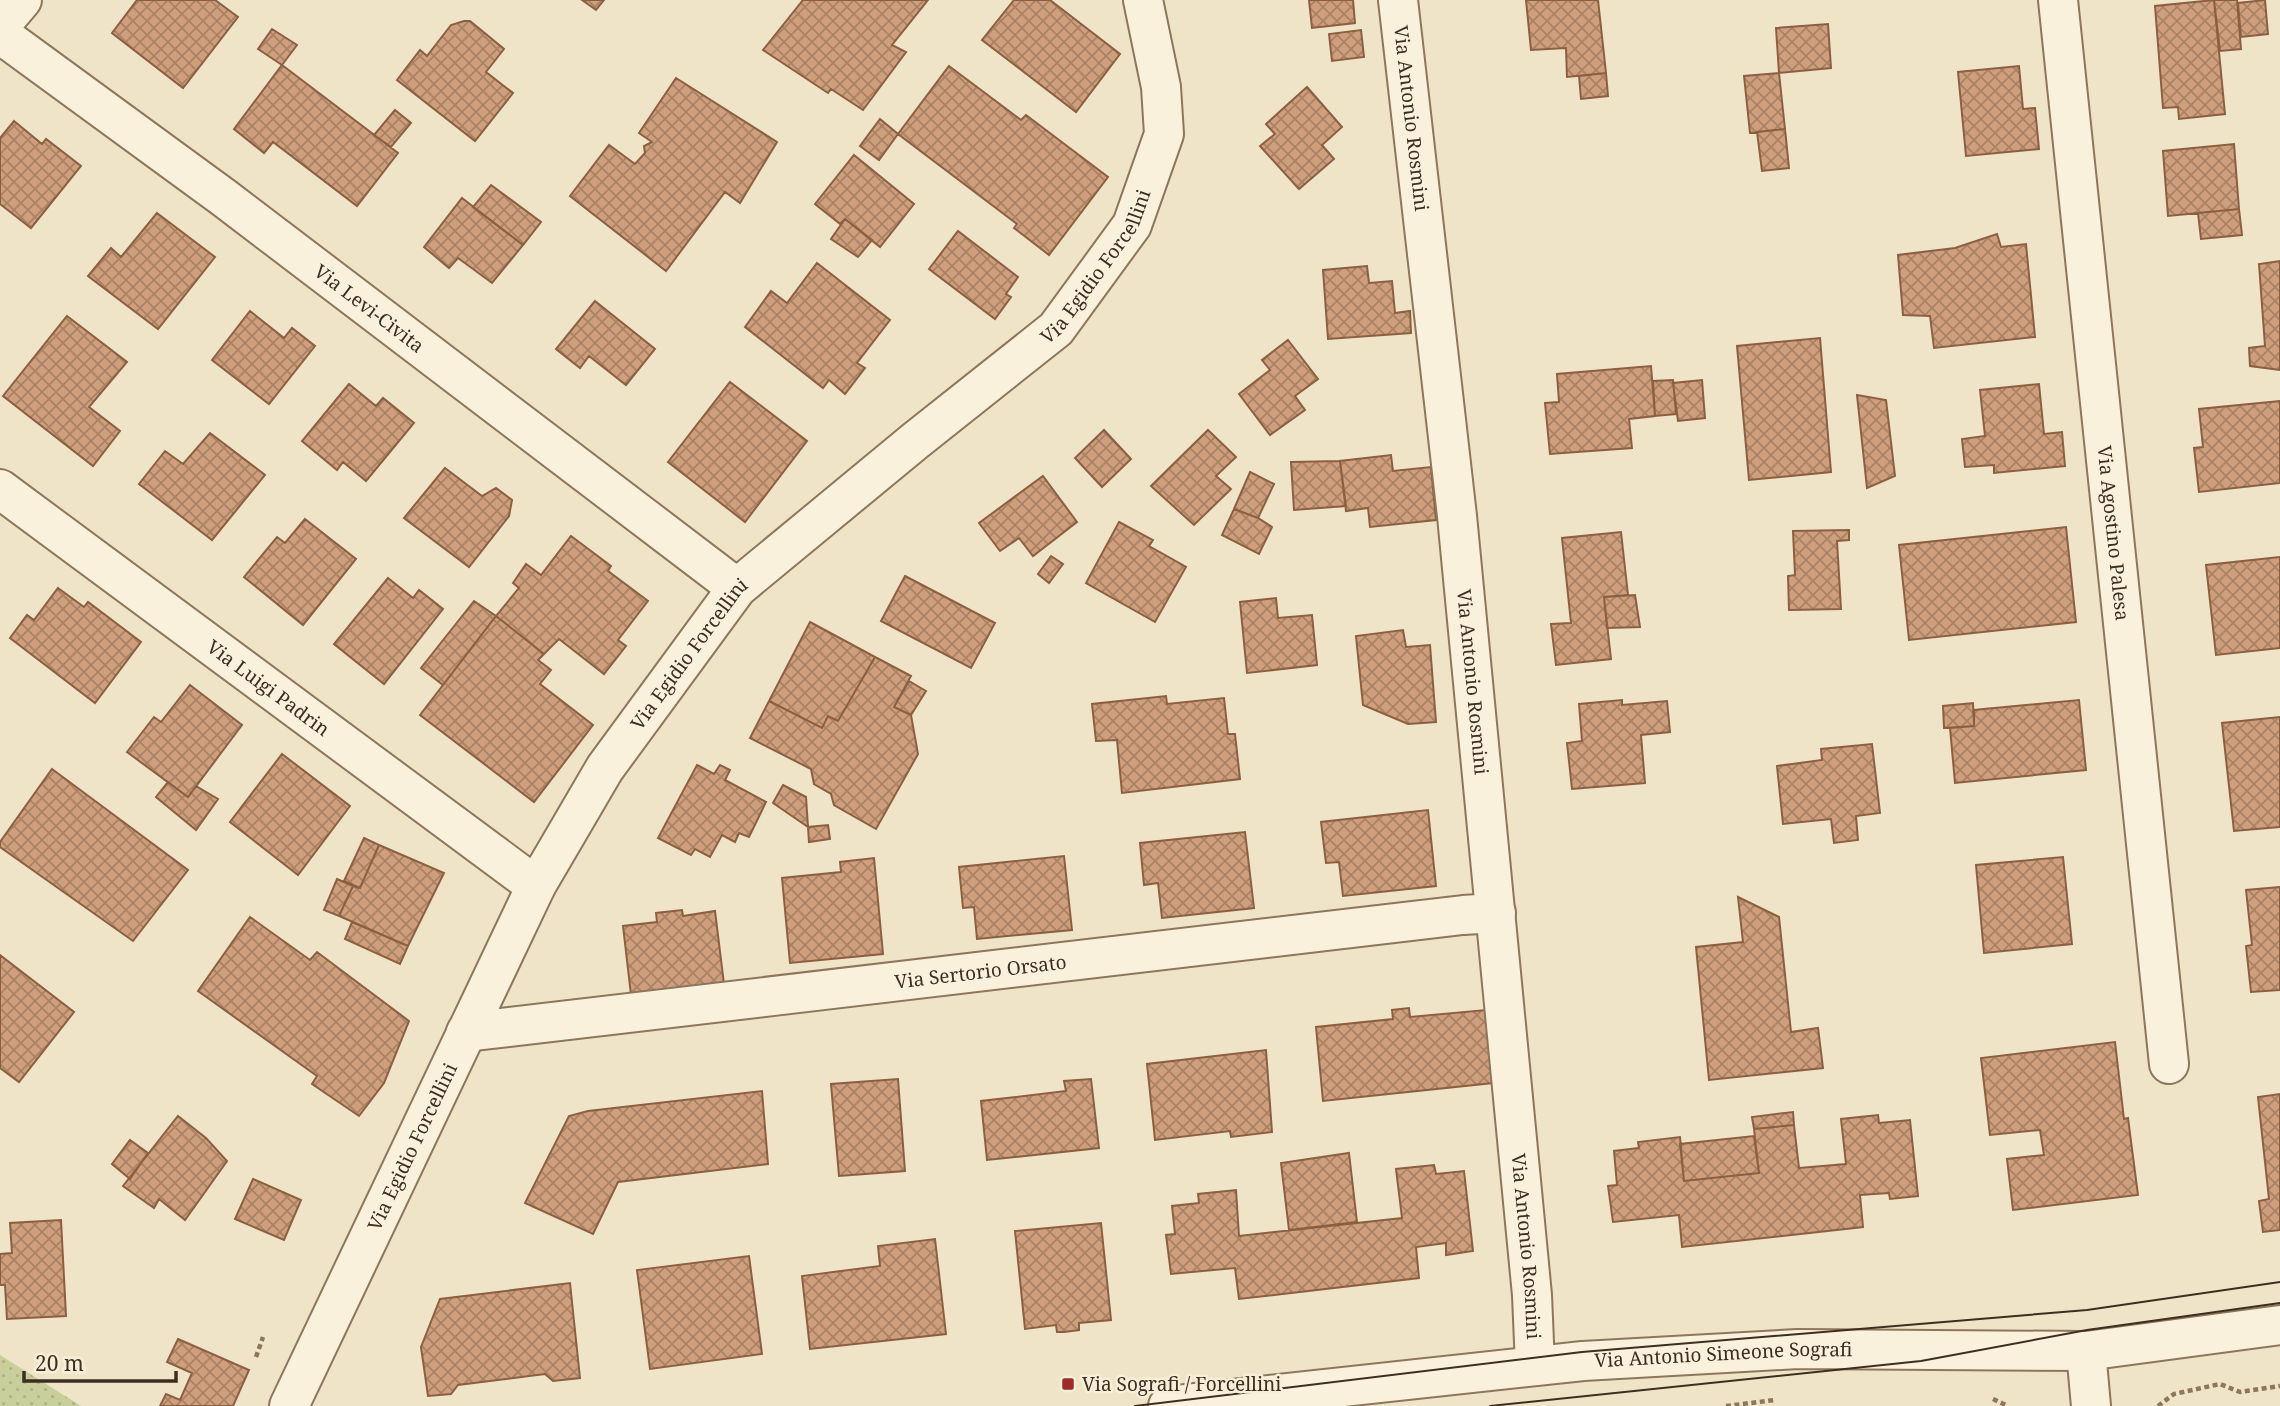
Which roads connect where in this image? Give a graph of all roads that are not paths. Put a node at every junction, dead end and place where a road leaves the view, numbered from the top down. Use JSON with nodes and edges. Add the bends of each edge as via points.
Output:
{"nodes":[{"id":1,"x":22,"y":0,"type":"edge"},
{"id":2,"x":1143,"y":0,"type":"edge"},
{"id":3,"x":1398,"y":0,"type":"edge"},
{"id":4,"x":2058,"y":0,"type":"edge"},
{"id":5,"x":0,"y":26,"type":"edge"},
{"id":6,"x":0,"y":34,"type":"edge"},
{"id":7,"x":0,"y":489,"type":"edge"},
{"id":8,"x":737,"y":588,"type":"junction"},
{"id":9,"x":536,"y":886,"type":"junction"},
{"id":10,"x":1496,"y":913,"type":"junction"},
{"id":11,"x":466,"y":1032,"type":"junction"},
{"id":12,"x":2169,"y":1064,"type":"dead end"},
{"id":13,"x":2280,"y":1325,"type":"edge"},
{"id":14,"x":2087,"y":1351,"type":"junction"},
{"id":15,"x":1535,"y":1366,"type":"junction"},
{"id":16,"x":289,"y":1406,"type":"edge"},
{"id":17,"x":1168,"y":1406,"type":"edge"},
{"id":18,"x":2091,"y":1406,"type":"edge"}],
"edges":[{"from":1,"to":5,"type":"street"},
{"from":2,"to":8,"type":"street","name":"Via Egidio Forcellini","via":[[1161,87],[1164,134],[1132,225],[1056,329]]},
{"from":3,"to":10,"type":"street","name":"Via Antonio Rosmini","via":[[1457,516]]},
{"from":4,"to":12,"type":"street","name":"Via Agostino Palesa"},
{"from":6,"to":8,"type":"street","name":"Via Levi-Civita","via":[[223,197]]},
{"from":7,"to":9,"type":"street","name":"Via Luigi Padrin"},
{"from":8,"to":9,"type":"street","name":"Via Egidio Forcellini","via":[[605,768]]},
{"from":9,"to":11,"type":"street","name":"Via Egidio Forcellini"},
{"from":10,"to":11,"type":"street","name":"Via Sertorio Orsato"},
{"from":10,"to":15,"type":"street","name":"Via Antonio Rosmini"},
{"from":11,"to":16,"type":"street","name":"Via Egidio Forcellini"},
{"from":13,"to":14,"type":"street","name":"Via Antonio Simeone Sografi"},
{"from":14,"to":15,"type":"street","name":"Via Antonio Simeone Sografi","via":[[1798,1349]]},
{"from":14,"to":18,"type":"street"},
{"from":15,"to":17,"type":"street","name":"Via Antonio Simeone Sografi"}]}
